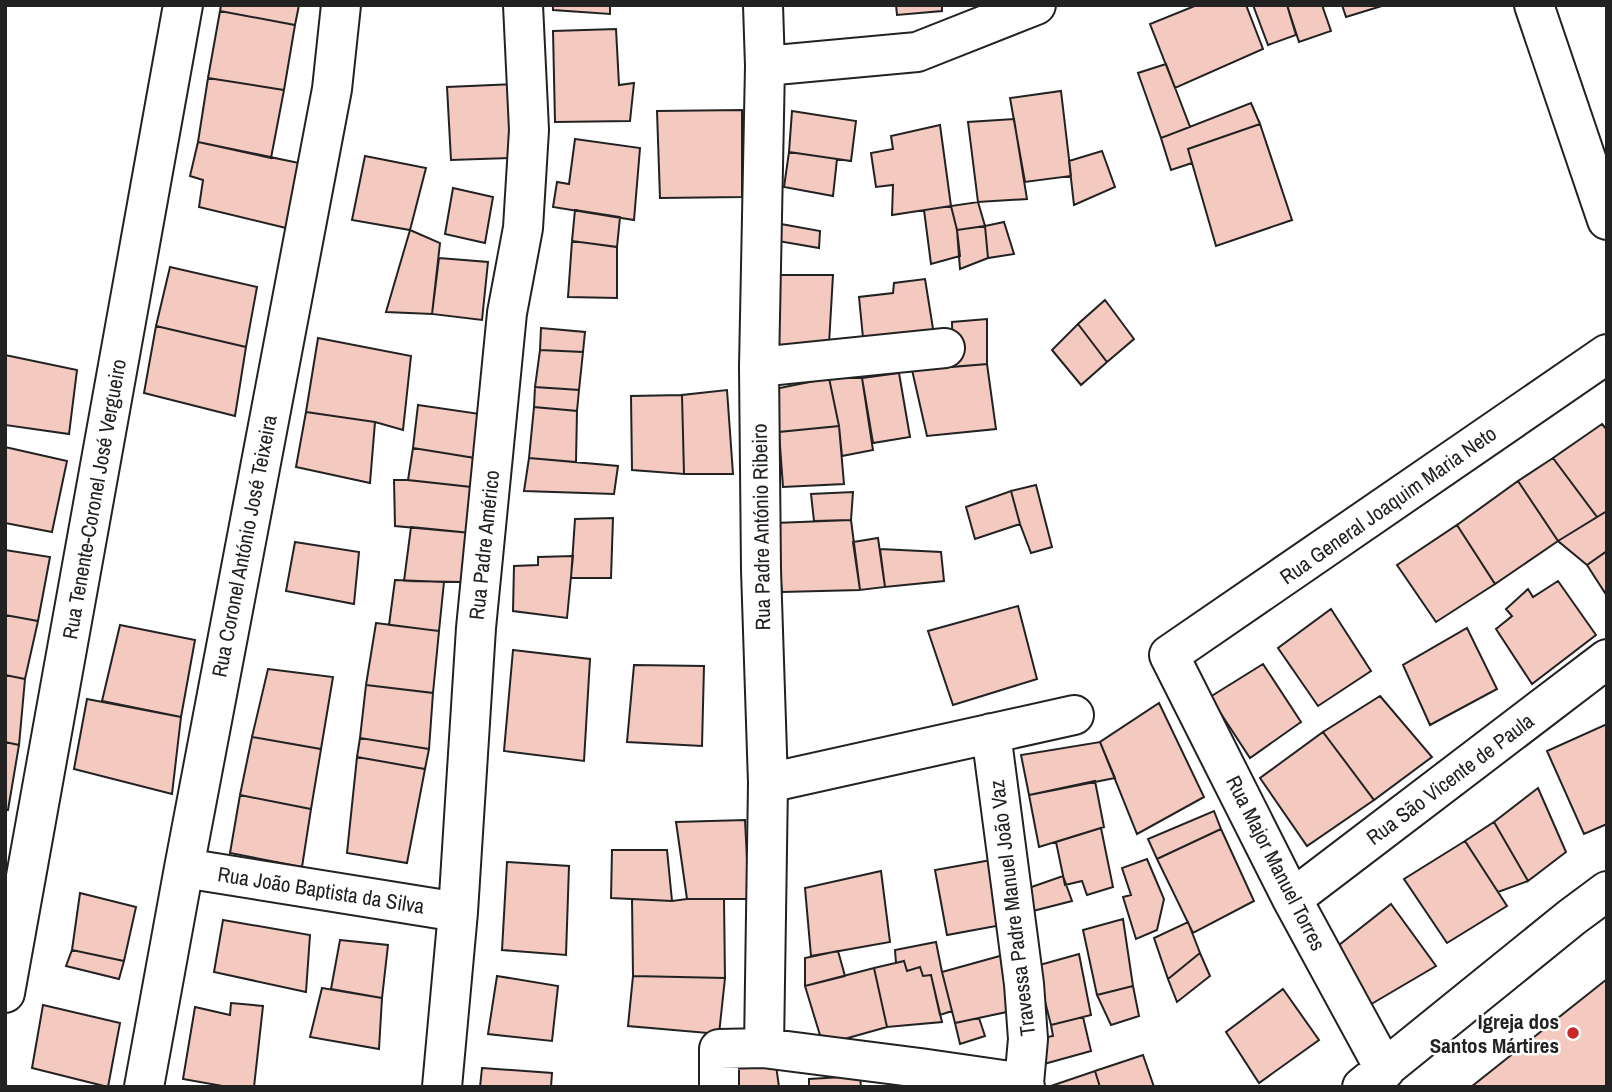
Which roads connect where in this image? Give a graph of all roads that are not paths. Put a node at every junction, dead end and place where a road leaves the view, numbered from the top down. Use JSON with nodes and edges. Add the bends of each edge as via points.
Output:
{"nodes":[{"id":1,"x":183,"y":5,"type":"edge"},
{"id":2,"x":341,"y":5,"type":"edge"},
{"id":3,"x":523,"y":5,"type":"edge"},
{"id":4,"x":763,"y":5,"type":"edge"},
{"id":5,"x":1036,"y":5,"type":"edge"},
{"id":6,"x":1534,"y":5,"type":"edge"},
{"id":7,"x":765,"y":66,"type":"junction"},
{"id":8,"x":1607,"y":220,"type":"edge"},
{"id":9,"x":945,"y":348,"type":"dead end"},
{"id":10,"x":1607,"y":354,"type":"edge"},
{"id":11,"x":759,"y":367,"type":"junction"},
{"id":12,"x":1169,"y":655,"type":"joint"},
{"id":13,"x":1607,"y":659,"type":"edge"},
{"id":14,"x":1074,"y":715,"type":"dead end"},
{"id":15,"x":991,"y":733,"type":"junction"},
{"id":16,"x":768,"y":783,"type":"junction"},
{"id":17,"x":184,"y":868,"type":"junction"},
{"id":18,"x":1607,"y":891,"type":"edge"},
{"id":19,"x":1293,"y":899,"type":"junction"},
{"id":20,"x":458,"y":912,"type":"junction"},
{"id":21,"x":5,"y":993,"type":"edge"},
{"id":22,"x":764,"y":1048,"type":"junction"},
{"id":23,"x":924,"y":1078,"type":"edge"},
{"id":24,"x":1374,"y":1078,"type":"edge"},
{"id":25,"x":1025,"y":1085,"type":"edge"},
{"id":26,"x":144,"y":1087,"type":"edge"},
{"id":27,"x":442,"y":1087,"type":"edge"},
{"id":28,"x":719,"y":1087,"type":"edge"}],
"edges":[{"from":1,"to":21,"type":"street","name":"Rua Tenente-Coronel José Vergueiro"},
{"from":2,"to":17,"type":"street","name":"Rua Coronel António José Teixeira","via":[[332,89]]},
{"from":3,"to":20,"type":"street","name":"Rua Padre Américo","via":[[529,130],[523,228],[506,313],[475,628]]},
{"from":4,"to":7,"type":"street","name":"Rua Padre António Ribeiro"},
{"from":5,"to":7,"type":"street","via":[[917,52]]},
{"from":6,"to":8,"type":"street"},
{"from":7,"to":11,"type":"street","name":"Rua Padre António Ribeiro"},
{"from":9,"to":11,"type":"street"},
{"from":10,"to":12,"type":"street","name":"Rua General Joaquim Maria Neto"},
{"from":11,"to":16,"type":"street","name":"Rua Padre António Ribeiro"},
{"from":12,"to":19,"type":"street","name":"Rua Major Manuel Torres"},
{"from":13,"to":19,"type":"street","name":"Rua São Vicente de Paula"},
{"from":14,"to":15,"type":"street"},
{"from":15,"to":16,"type":"street"},
{"from":15,"to":25,"type":"street","name":"Travessa Padre Manuel João Vaz","via":[[1024,984]]},
{"from":16,"to":22,"type":"street","name":"Rua Padre António Ribeiro"},
{"from":17,"to":20,"type":"street","name":"Rua João Baptista da Silva"},
{"from":17,"to":26,"type":"street","name":"Rua Coronel António José Teixeira"},
{"from":18,"to":24,"type":"street"},
{"from":19,"to":24,"type":"street","name":"Rua Major Manuel Torres"},
{"from":20,"to":27,"type":"street","name":"Rua Padre Américo"},
{"from":22,"to":23,"type":"street"},
{"from":22,"to":28,"type":"street","via":[[719,1049]]},
{"from":23,"to":25,"type":"street"}]}
